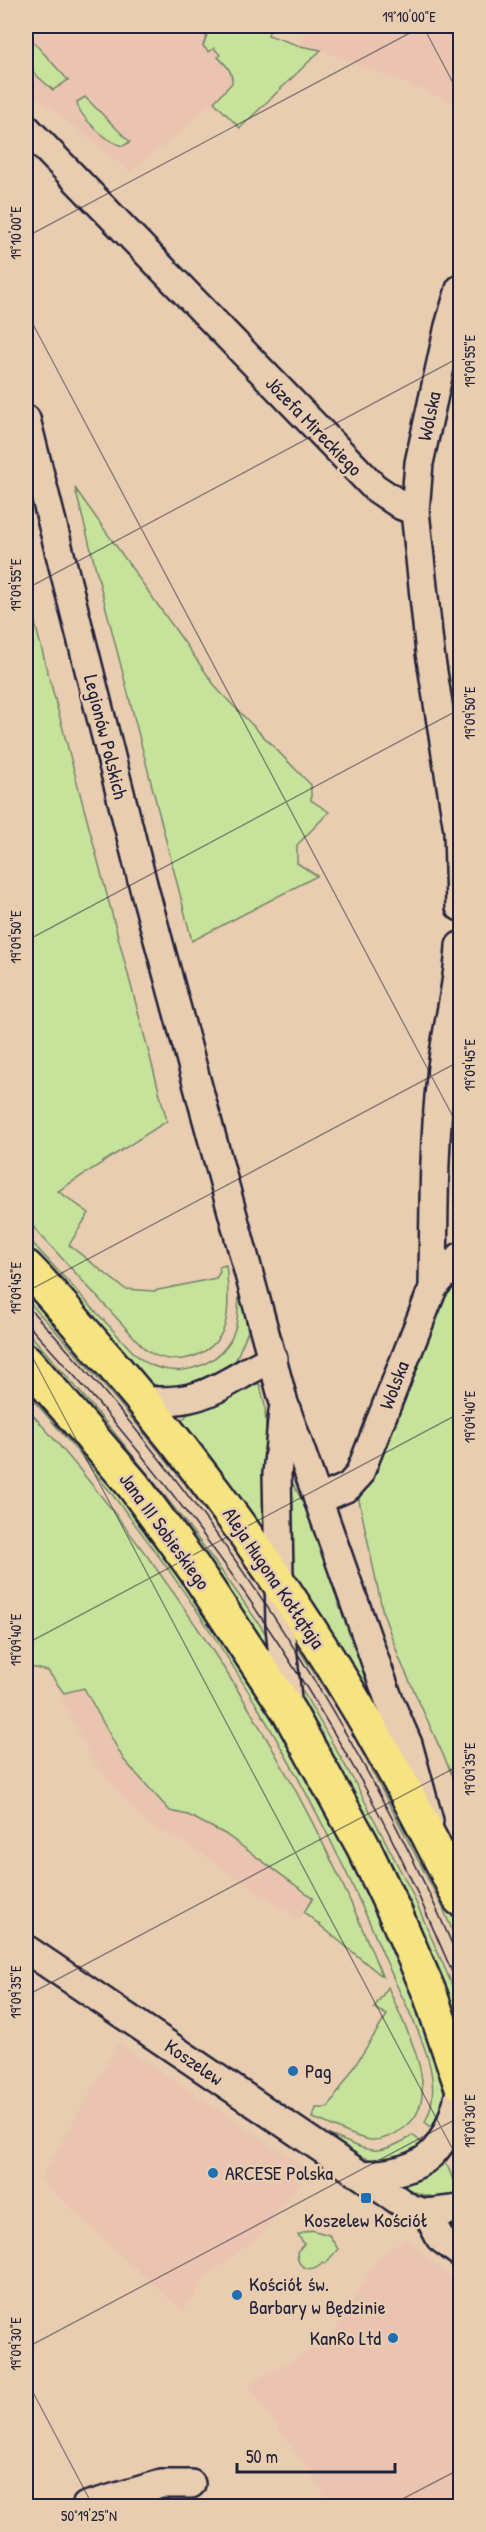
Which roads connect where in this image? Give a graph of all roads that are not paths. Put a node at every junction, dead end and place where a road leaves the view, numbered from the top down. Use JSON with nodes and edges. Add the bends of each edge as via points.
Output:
{"nodes":[{"id":1,"x":26,"y":128,"type":"edge"},
{"id":2,"x":460,"y":289,"type":"edge"},
{"id":3,"x":26,"y":419,"type":"edge"},
{"id":4,"x":415,"y":511,"type":"junction"},
{"id":5,"x":460,"y":907,"type":"edge"},
{"id":6,"x":460,"y":946,"type":"edge"},
{"id":7,"x":460,"y":1257,"type":"edge"},
{"id":8,"x":34,"y":1277,"type":"edge"},
{"id":9,"x":433,"y":1288,"type":"junction"},
{"id":10,"x":273,"y":1358,"type":"junction"},
{"id":11,"x":26,"y":1361,"type":"edge"},
{"id":12,"x":143,"y":1400,"type":"junction"},
{"id":13,"x":284,"y":1403,"type":"junction"},
{"id":14,"x":318,"y":1500,"type":"junction"},
{"id":15,"x":281,"y":1583,"type":"junction"},
{"id":16,"x":289,"y":1712,"type":"junction"},
{"id":17,"x":433,"y":1842,"type":"junction"},
{"id":18,"x":460,"y":1899,"type":"edge"},
{"id":19,"x":26,"y":1949,"type":"edge"},
{"id":20,"x":460,"y":2082,"type":"edge"},
{"id":21,"x":460,"y":2091,"type":"edge"},
{"id":22,"x":363,"y":2175,"type":"junction"},
{"id":23,"x":460,"y":2210,"type":"edge"},
{"id":24,"x":427,"y":2213,"type":"junction"},
{"id":25,"x":460,"y":2253,"type":"edge"},
{"id":26,"x":191,"y":2484,"type":"dead end"},
{"id":27,"x":86,"y":2506,"type":"edge"}],
"edges":[{"from":1,"to":4,"type":"street","name":"Józefa Mireckiego","via":[[374,487]]},
{"from":2,"to":4,"type":"street","name":"Wolska","via":[[448,326],[419,464]]},
{"from":3,"to":10,"type":"street","name":"Legionów Polskich","via":[[188,1053]]},
{"from":4,"to":5,"type":"street","via":[[430,653],[458,830]]},
{"from":6,"to":9,"type":"street","via":[[434,1155]]},
{"from":7,"to":9,"type":"street","name":"Wolska"},
{"from":8,"to":12,"type":"main road","name":"Aleja Hugona Kołłątaja"},
{"from":9,"to":14,"type":"street","name":"Wolska","via":[[359,1475],[348,1487]]},
{"from":10,"to":12,"type":"street","via":[[216,1391],[196,1398],[171,1402]]},
{"from":10,"to":13,"type":"street","name":"Legionów Polskich"},
{"from":11,"to":16,"type":"main road","name":"Jana III Sobieskiego","via":[[133,1485],[193,1567]]},
{"from":12,"to":15,"type":"main road","name":"Aleja Hugona Kołłątaja"},
{"from":13,"to":14,"type":"street"},
{"from":13,"to":15,"type":"street","via":[[277,1474]]},
{"from":14,"to":17,"type":"street","via":[[408,1744]]},
{"from":15,"to":16,"type":"street","via":[[280,1626]]},
{"from":15,"to":17,"type":"main road","name":"Aleja Hugona Kołłątaja","via":[[355,1702]]},
{"from":16,"to":20,"type":"main road","via":[[396,1915],[430,1994]]},
{"from":17,"to":18,"type":"main road","name":"Aleja Hugona Kołłątaja"},
{"from":19,"to":22,"type":"street","name":"Koszelew"},
{"from":21,"to":22,"type":"street","via":[[450,2131],[423,2161],[386,2174]]},
{"from":22,"to":24,"type":"street","name":"Koszelew","via":[[411,2209]]},
{"from":23,"to":24,"type":"street","name":"Koszelew"},
{"from":24,"to":25,"type":"street","via":[[440,2238]]},
{"from":26,"to":27,"type":"street","via":[[161,2484]]}]}
